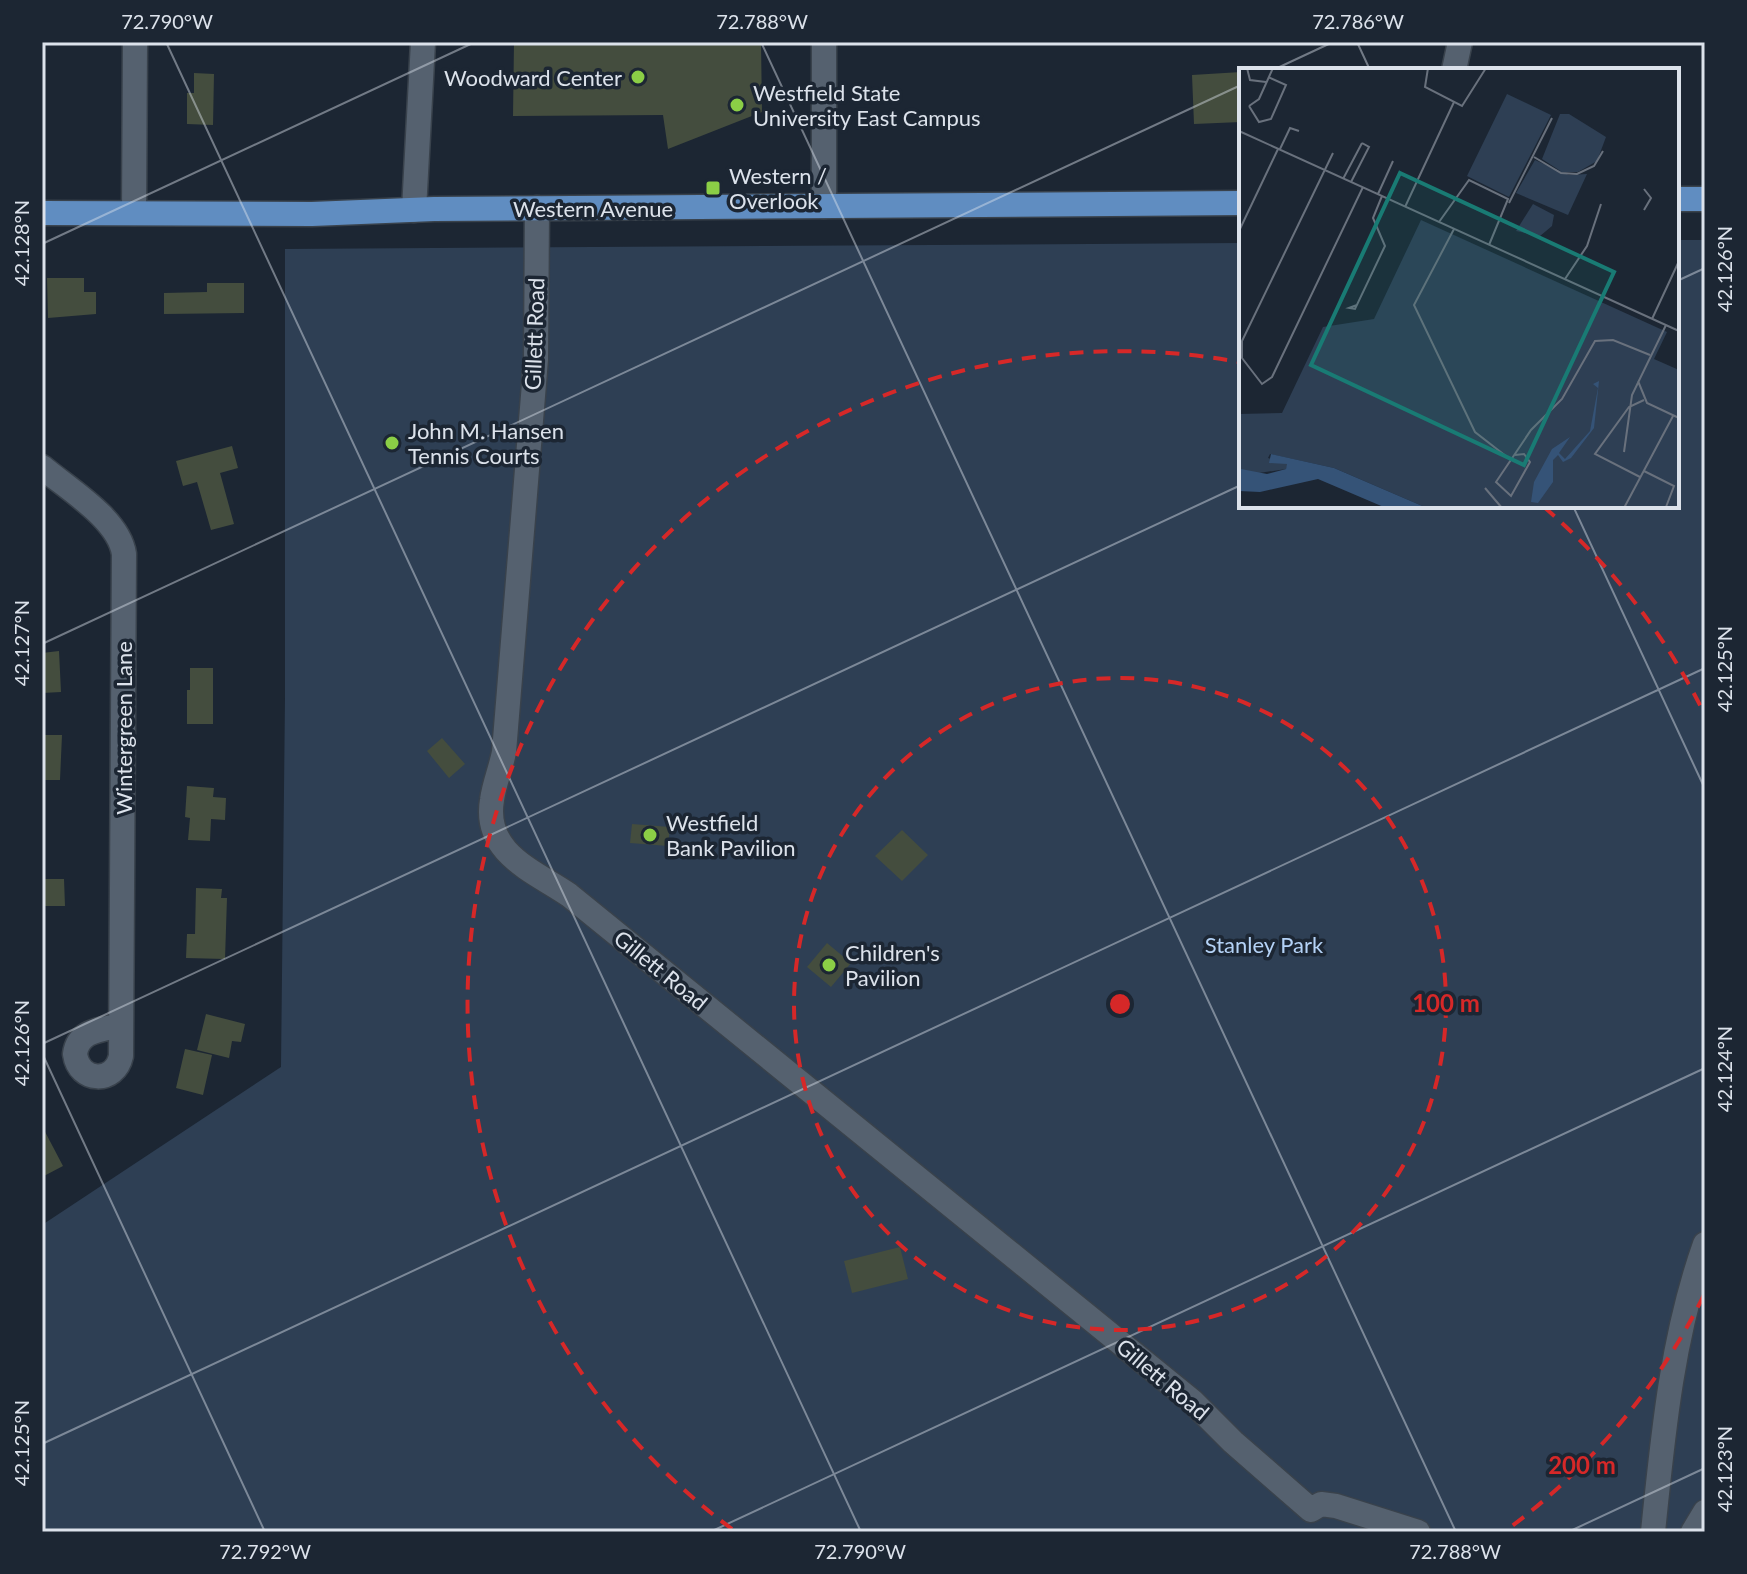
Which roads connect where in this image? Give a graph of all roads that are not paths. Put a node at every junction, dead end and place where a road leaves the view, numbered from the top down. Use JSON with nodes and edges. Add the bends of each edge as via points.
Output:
{"nodes":[{"id":1,"x":135,"y":42,"type":"edge"},
{"id":2,"x":423,"y":42,"type":"edge"},
{"id":3,"x":824,"y":42,"type":"edge"},
{"id":4,"x":1460,"y":42,"type":"edge"},
{"id":5,"x":1454,"y":68,"type":"edge"},
{"id":6,"x":1679,"y":199,"type":"edge"},
{"id":7,"x":1705,"y":199,"type":"edge"},
{"id":8,"x":1239,"y":203,"type":"edge"},
{"id":9,"x":824,"y":206,"type":"junction"},
{"id":10,"x":537,"y":208,"type":"junction"},
{"id":11,"x":414,"y":210,"type":"junction"},
{"id":12,"x":42,"y":213,"type":"edge"},
{"id":13,"x":134,"y":213,"type":"junction"},
{"id":14,"x":42,"y":467,"type":"edge"},
{"id":15,"x":121,"y":1025,"type":"dead end"},
{"id":16,"x":1705,"y":1244,"type":"edge"},
{"id":17,"x":1705,"y":1512,"type":"edge"},
{"id":18,"x":1418,"y":1532,"type":"edge"},
{"id":19,"x":1653,"y":1532,"type":"edge"},
{"id":20,"x":1693,"y":1532,"type":"edge"}],
"edges":[{"from":1,"to":13,"type":"street"},
{"from":2,"to":11,"type":"street"},
{"from":3,"to":9,"type":"street"},
{"from":4,"to":5,"type":"street"},
{"from":6,"to":7,"type":"main road"},
{"from":8,"to":9,"type":"main road","name":"Western Avenue"},
{"from":9,"to":10,"type":"main road","name":"Western Avenue"},
{"from":10,"to":11,"type":"main road","name":"Western Avenue"},
{"from":10,"to":18,"type":"street","name":"Gillett Road","via":[[536,359],[504,752],[491,809],[497,840],[525,868],[569,895],[1192,1401],[1311,1510],[1321,1504],[1336,1506]]},
{"from":11,"to":13,"type":"main road","name":"Western Avenue"},
{"from":12,"to":13,"type":"main road","name":"Western Avenue"},
{"from":14,"to":15,"type":"street","name":"Wintergreen Lane","via":[[103,517],[123,543]]},
{"from":16,"to":19,"type":"street","via":[[1667,1399]]},
{"from":17,"to":20,"type":"street"}]}
